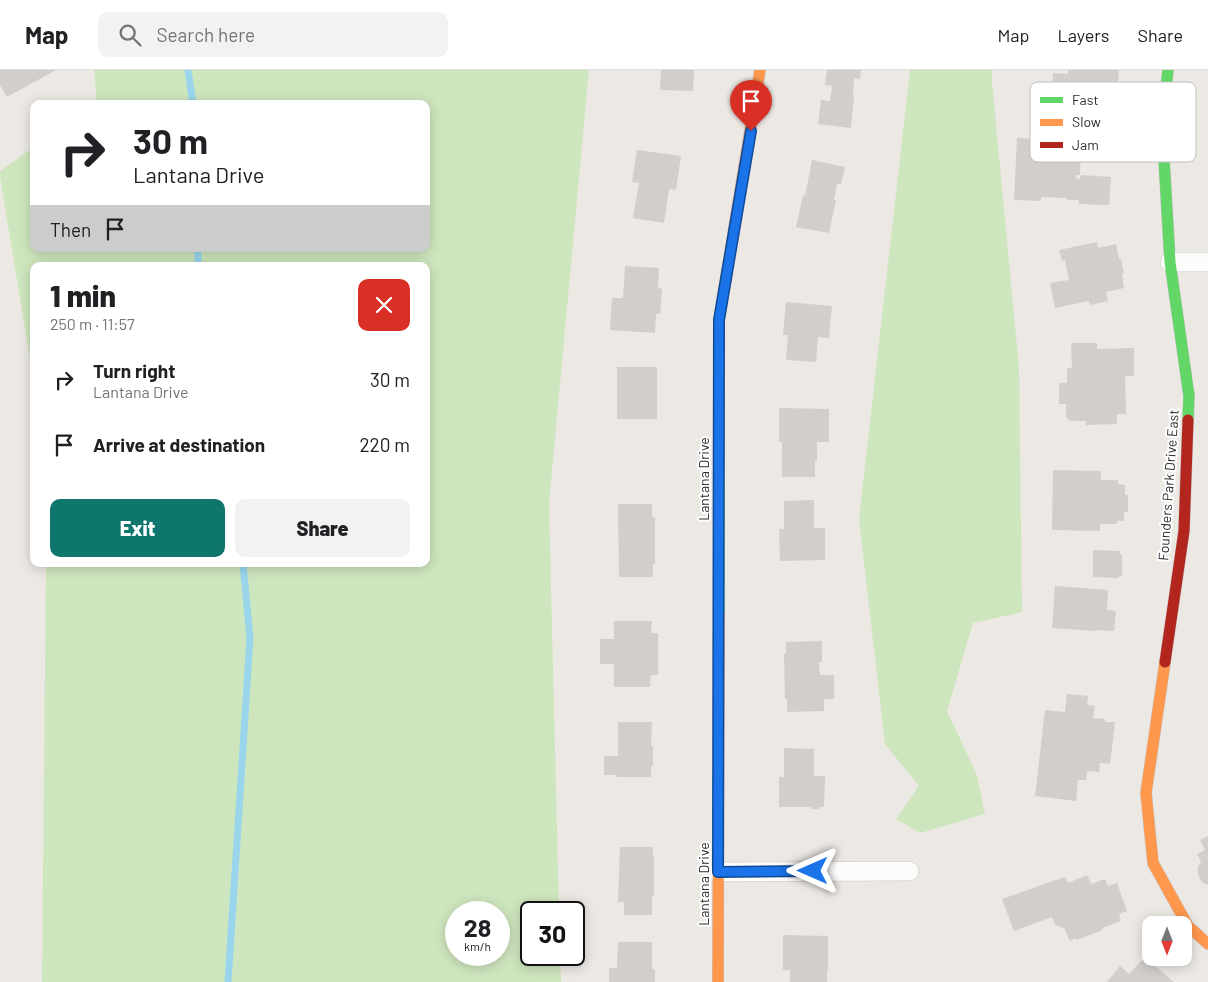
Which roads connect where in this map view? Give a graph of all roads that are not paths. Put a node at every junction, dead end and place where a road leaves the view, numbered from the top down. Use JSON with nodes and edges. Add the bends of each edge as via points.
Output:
{"nodes":[{"id":1,"x":760,"y":70,"type":"edge"},
{"id":2,"x":1164,"y":162,"type":"edge"},
{"id":3,"x":1170,"y":262,"type":"junction"},
{"id":4,"x":1208,"y":262,"type":"edge"},
{"id":5,"x":909,"y":870,"type":"dead end"},
{"id":6,"x":718,"y":872,"type":"junction"},
{"id":7,"x":1208,"y":944,"type":"edge"},
{"id":8,"x":718,"y":982,"type":"edge"}],
"edges":[{"from":1,"to":6,"type":"street","name":"Lantana Drive","via":[[719,320]]},
{"from":2,"to":3,"type":"street","name":"Founders Park Drive East"},
{"from":3,"to":4,"type":"street"},
{"from":3,"to":7,"type":"street","name":"Founders Park Drive East","via":[[1189,396],[1184,531],[1146,794],[1153,863],[1188,926]]},
{"from":5,"to":6,"type":"street"},
{"from":6,"to":8,"type":"street","name":"Lantana Drive"}]}
